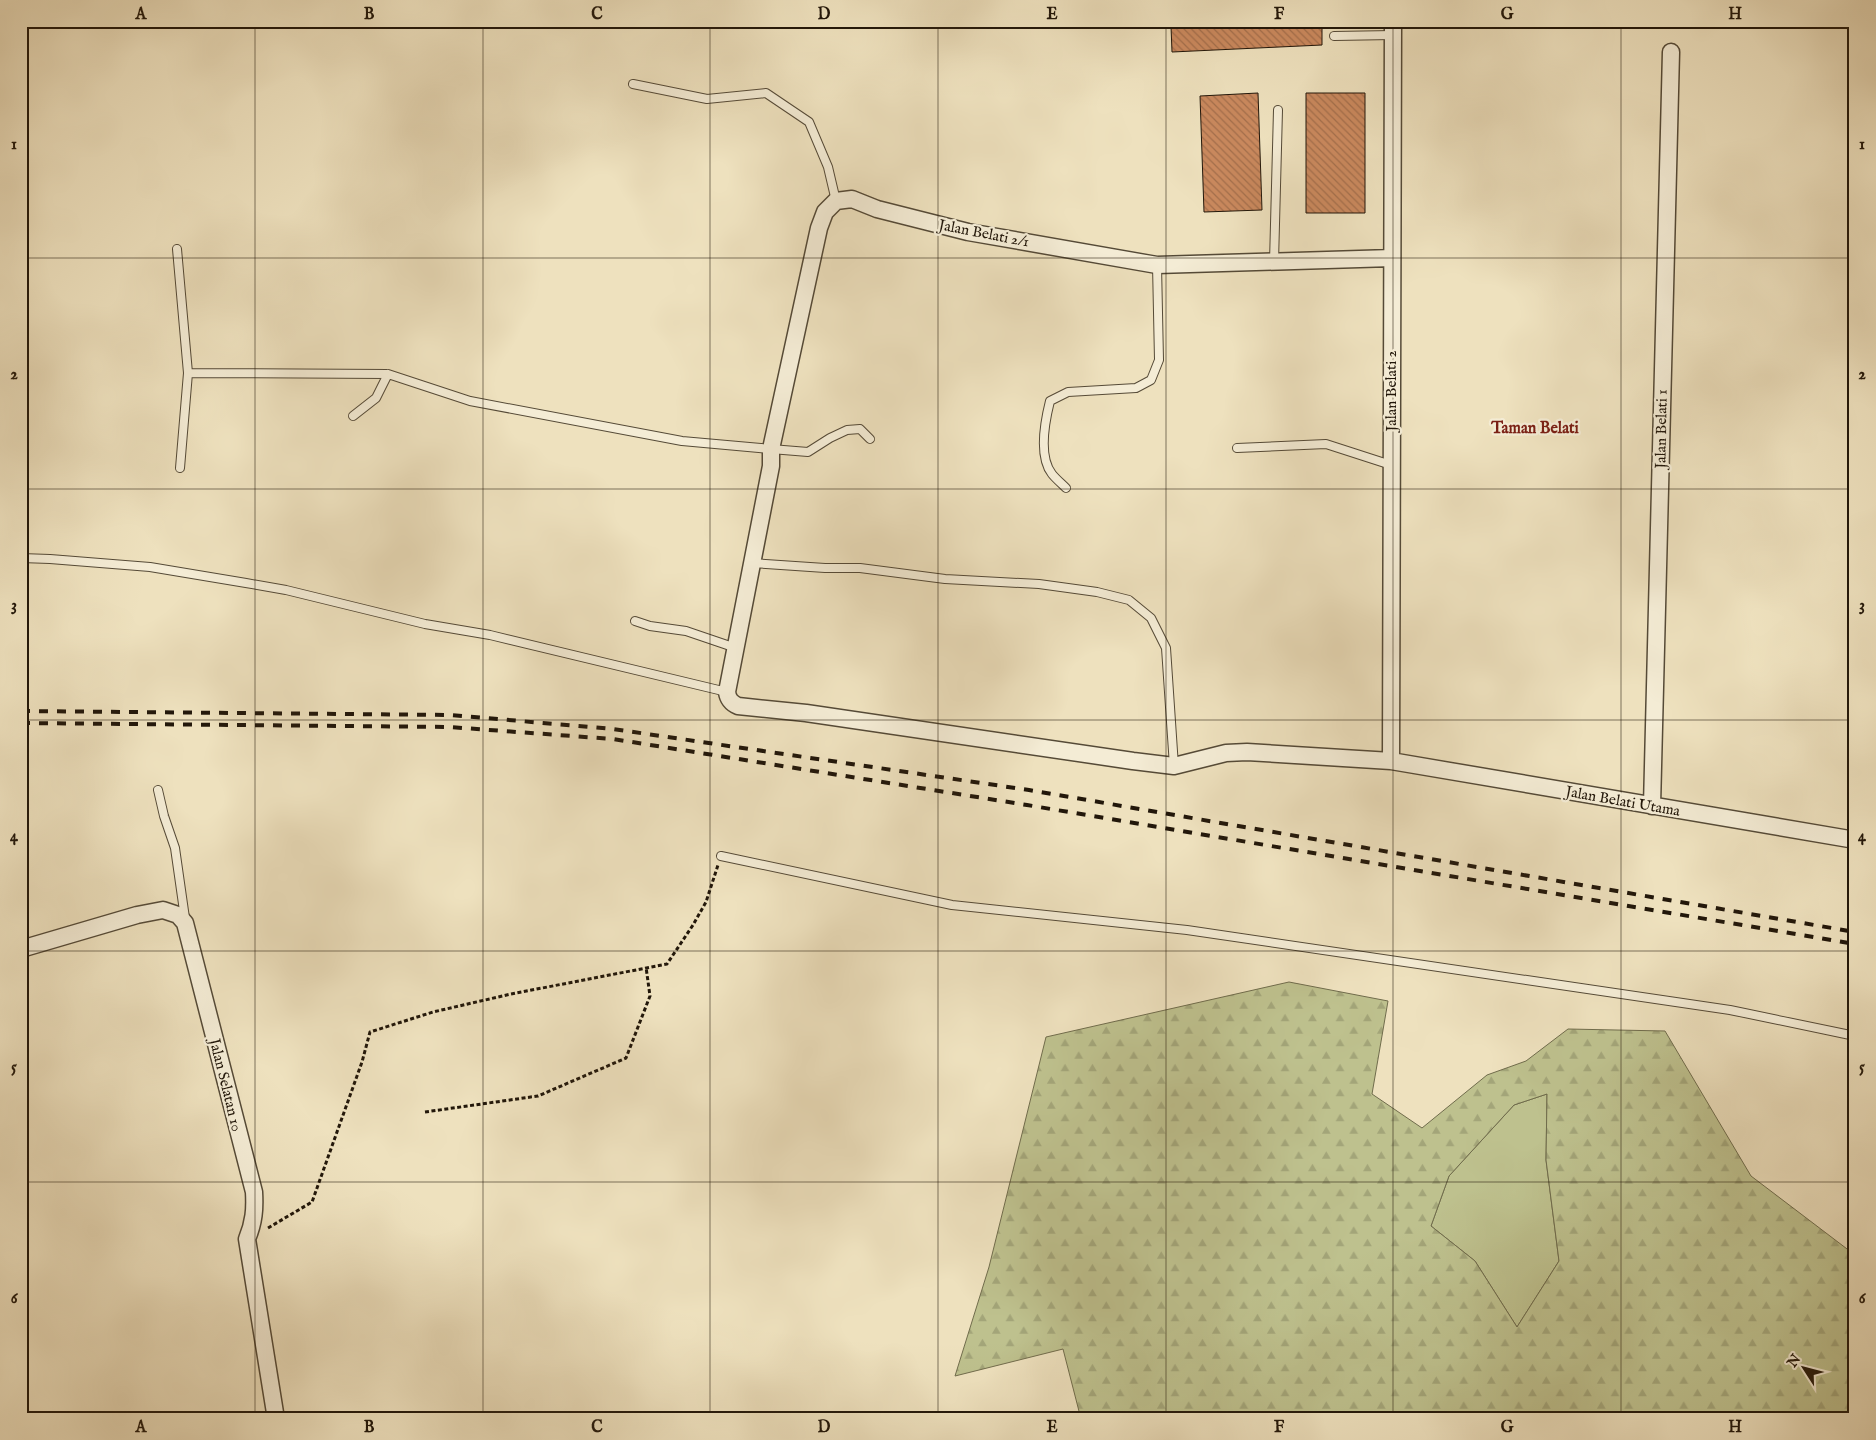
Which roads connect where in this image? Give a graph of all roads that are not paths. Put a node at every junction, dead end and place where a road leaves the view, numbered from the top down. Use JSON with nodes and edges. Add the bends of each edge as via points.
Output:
{"nodes":[{"id":1,"x":1393,"y":28,"type":"edge"},
{"id":2,"x":1334,"y":36,"type":"dead end"},
{"id":3,"x":1671,"y":52,"type":"dead end"},
{"id":4,"x":633,"y":84,"type":"dead end"},
{"id":5,"x":1278,"y":110,"type":"dead end"},
{"id":6,"x":836,"y":201,"type":"junction"},
{"id":7,"x":177,"y":249,"type":"dead end"},
{"id":8,"x":1392,"y":258,"type":"junction"},
{"id":9,"x":1274,"y":262,"type":"junction"},
{"id":10,"x":1157,"y":265,"type":"junction"},
{"id":11,"x":188,"y":373,"type":"junction"},
{"id":12,"x":388,"y":374,"type":"junction"},
{"id":13,"x":353,"y":416,"type":"dead end"},
{"id":14,"x":870,"y":439,"type":"dead end"},
{"id":15,"x":1237,"y":448,"type":"dead end"},
{"id":16,"x":771,"y":449,"type":"junction"},
{"id":17,"x":1391,"y":465,"type":"junction"},
{"id":18,"x":180,"y":468,"type":"dead end"},
{"id":19,"x":1066,"y":488,"type":"dead end"},
{"id":20,"x":21,"y":558,"type":"edge"},
{"id":21,"x":752,"y":563,"type":"junction"},
{"id":22,"x":635,"y":621,"type":"dead end"},
{"id":23,"x":736,"y":648,"type":"junction"},
{"id":24,"x":727,"y":692,"type":"junction"},
{"id":25,"x":1391,"y":761,"type":"junction"},
{"id":26,"x":1174,"y":766,"type":"junction"},
{"id":27,"x":158,"y":790,"type":"dead end"},
{"id":28,"x":1652,"y":806,"type":"junction"},
{"id":29,"x":1855,"y":840,"type":"edge"},
{"id":30,"x":721,"y":856,"type":"road end"},
{"id":31,"x":185,"y":923,"type":"junction"},
{"id":32,"x":21,"y":949,"type":"edge"},
{"id":33,"x":1855,"y":1036,"type":"edge"},
{"id":34,"x":276,"y":1419,"type":"edge"}],
"edges":[{"from":1,"to":2,"type":"lane"},
{"from":1,"to":8,"type":"street","name":"Jalan Belati 2"},
{"from":3,"to":28,"type":"street","name":"Jalan Belati 1"},
{"from":4,"to":6,"type":"lane","via":[[707,99],[766,93],[809,122],[828,167]]},
{"from":5,"to":9,"type":"lane"},
{"from":6,"to":10,"type":"street","name":"Jalan Belati 2/1","via":[[852,199],[878,210],[968,232]]},
{"from":6,"to":16,"type":"street","via":[[825,212],[819,228]]},
{"from":7,"to":11,"type":"lane"},
{"from":8,"to":9,"type":"street","name":"Jalan Belati 2/1"},
{"from":8,"to":17,"type":"street","name":"Jalan Belati 2"},
{"from":9,"to":10,"type":"street","name":"Jalan Belati 2/1"},
{"from":10,"to":19,"type":"lane","via":[[1158,360],[1151,380],[1136,388],[1068,392],[1050,401],[1045,422],[1045,453],[1051,473]]},
{"from":11,"to":12,"type":"lane"},
{"from":11,"to":18,"type":"lane"},
{"from":12,"to":13,"type":"lane","via":[[376,398]]},
{"from":12,"to":16,"type":"lane","via":[[470,402],[682,440]]},
{"from":14,"to":16,"type":"lane","via":[[860,429],[847,430],[808,452]]},
{"from":15,"to":17,"type":"lane","via":[[1326,444]]},
{"from":16,"to":21,"type":"street","via":[[771,466]]},
{"from":17,"to":25,"type":"street","name":"Jalan Belati 2"},
{"from":20,"to":24,"type":"lane","via":[[150,567],[262,586],[425,624],[490,635]]},
{"from":21,"to":23,"type":"street"},
{"from":21,"to":26,"type":"lane","via":[[860,568],[945,579],[1039,584],[1129,600],[1151,618],[1166,648]]},
{"from":22,"to":23,"type":"lane","via":[[686,631]]},
{"from":23,"to":24,"type":"street"},
{"from":24,"to":26,"type":"street","via":[[732,704],[738,706]]},
{"from":25,"to":26,"type":"street","name":"Jalan Belati Utama","via":[[1247,752],[1226,753]]},
{"from":25,"to":28,"type":"street","name":"Jalan Belati Utama"},
{"from":27,"to":31,"type":"lane","via":[[176,848]]},
{"from":28,"to":29,"type":"street","name":"Jalan Belati Utama"},
{"from":30,"to":33,"type":"lane","via":[[952,905],[1187,930],[1730,1010]]},
{"from":31,"to":32,"type":"street","via":[[172,912],[151,912]]},
{"from":31,"to":34,"type":"street","name":"Jalan Selatan 10","via":[[254,1192],[255,1211],[247,1239]]}]}
